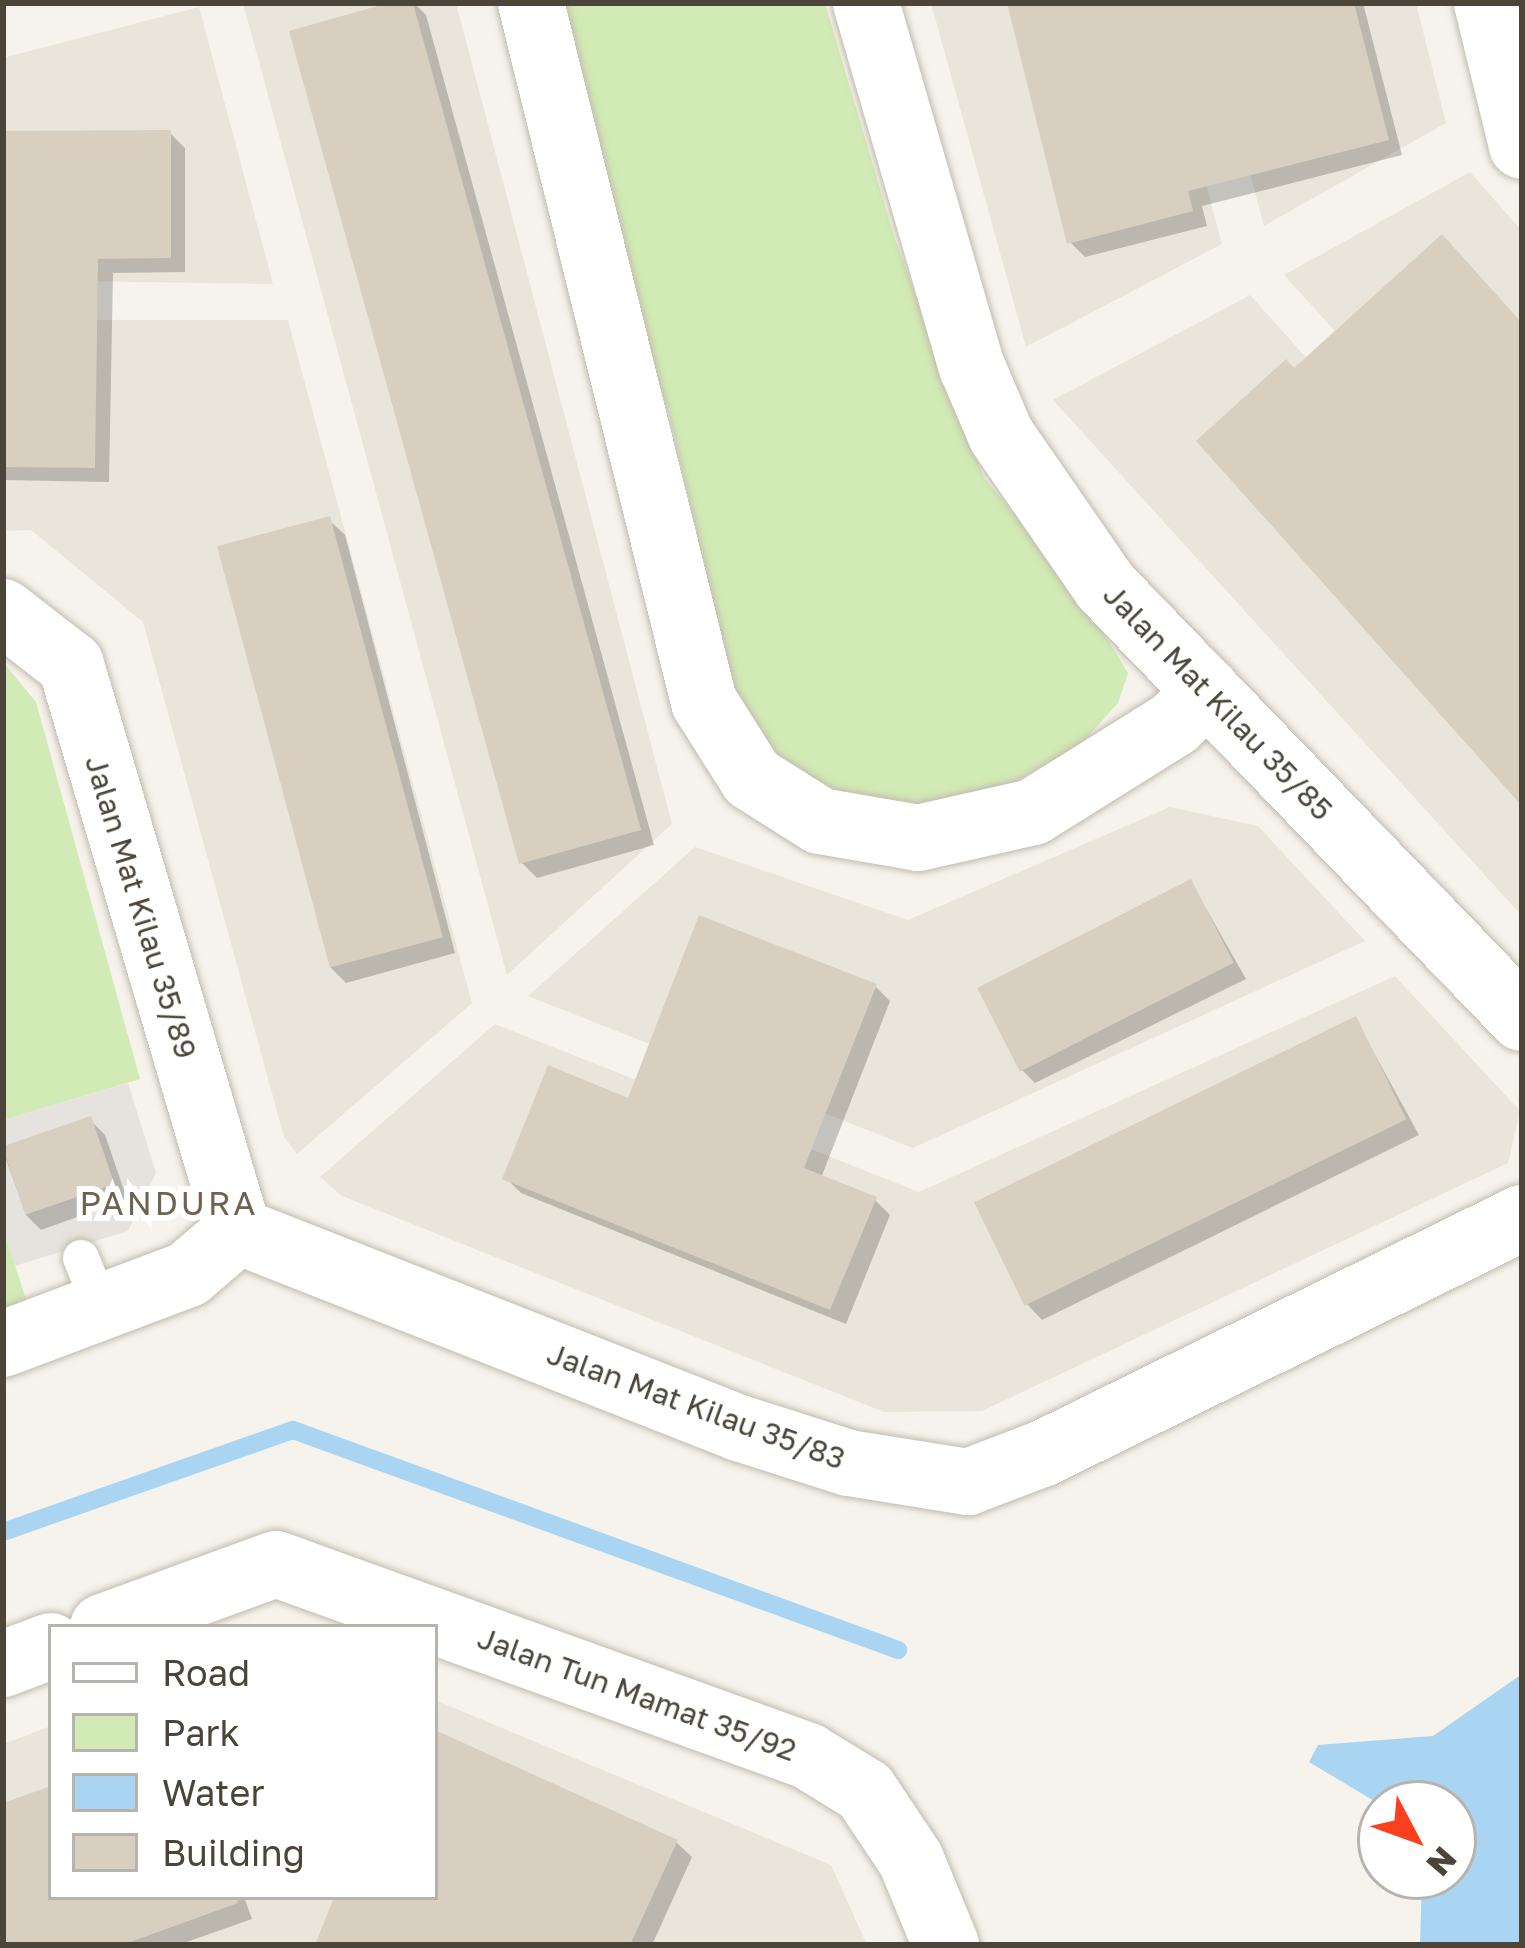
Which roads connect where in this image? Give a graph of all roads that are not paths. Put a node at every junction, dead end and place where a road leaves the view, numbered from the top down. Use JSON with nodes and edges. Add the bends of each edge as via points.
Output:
{"nodes":[{"id":1,"x":531,"y":3,"type":"edge"},
{"id":2,"x":866,"y":3,"type":"edge"},
{"id":3,"x":1487,"y":3,"type":"edge"},
{"id":4,"x":1522,"y":146,"type":"edge"},
{"id":5,"x":3,"y":612,"type":"edge"},
{"id":6,"x":1207,"y":691,"type":"junction"},
{"id":7,"x":1522,"y":1018,"type":"edge"},
{"id":8,"x":1522,"y":1218,"type":"edge"},
{"id":9,"x":238,"y":1231,"type":"junction"},
{"id":10,"x":3,"y":1344,"type":"edge"},
{"id":11,"x":112,"y":1624,"type":"edge"},
{"id":12,"x":48,"y":1647,"type":"edge"},
{"id":13,"x":3,"y":1664,"type":"edge"},
{"id":14,"x":946,"y":1945,"type":"edge"}],
"edges":[{"from":1,"to":6,"type":"street","via":[[704,702],[752,778],[820,821],[918,838],[1033,812],[1174,724]]},
{"from":2,"to":6,"type":"street","name":"Jalan Mat Kilau 35/85","via":[[972,367],[1001,435],[1106,587]]},
{"from":3,"to":4,"type":"street"},
{"from":5,"to":9,"type":"street","name":"Jalan Mat Kilau 35/89","via":[[71,665]]},
{"from":6,"to":7,"type":"street","name":"Jalan Mat Kilau 35/85"},
{"from":8,"to":9,"type":"street","name":"Jalan Mat Kilau 35/83","via":[[1044,1453],[968,1482],[849,1463],[739,1428]]},
{"from":9,"to":10,"type":"street","via":[[188,1274],[91,1282]]},
{"from":11,"to":14,"type":"street","name":"Jalan Tun Mamat 35/92","via":[[276,1564],[808,1756],[866,1791],[911,1860]]},
{"from":12,"to":13,"type":"street"}]}
